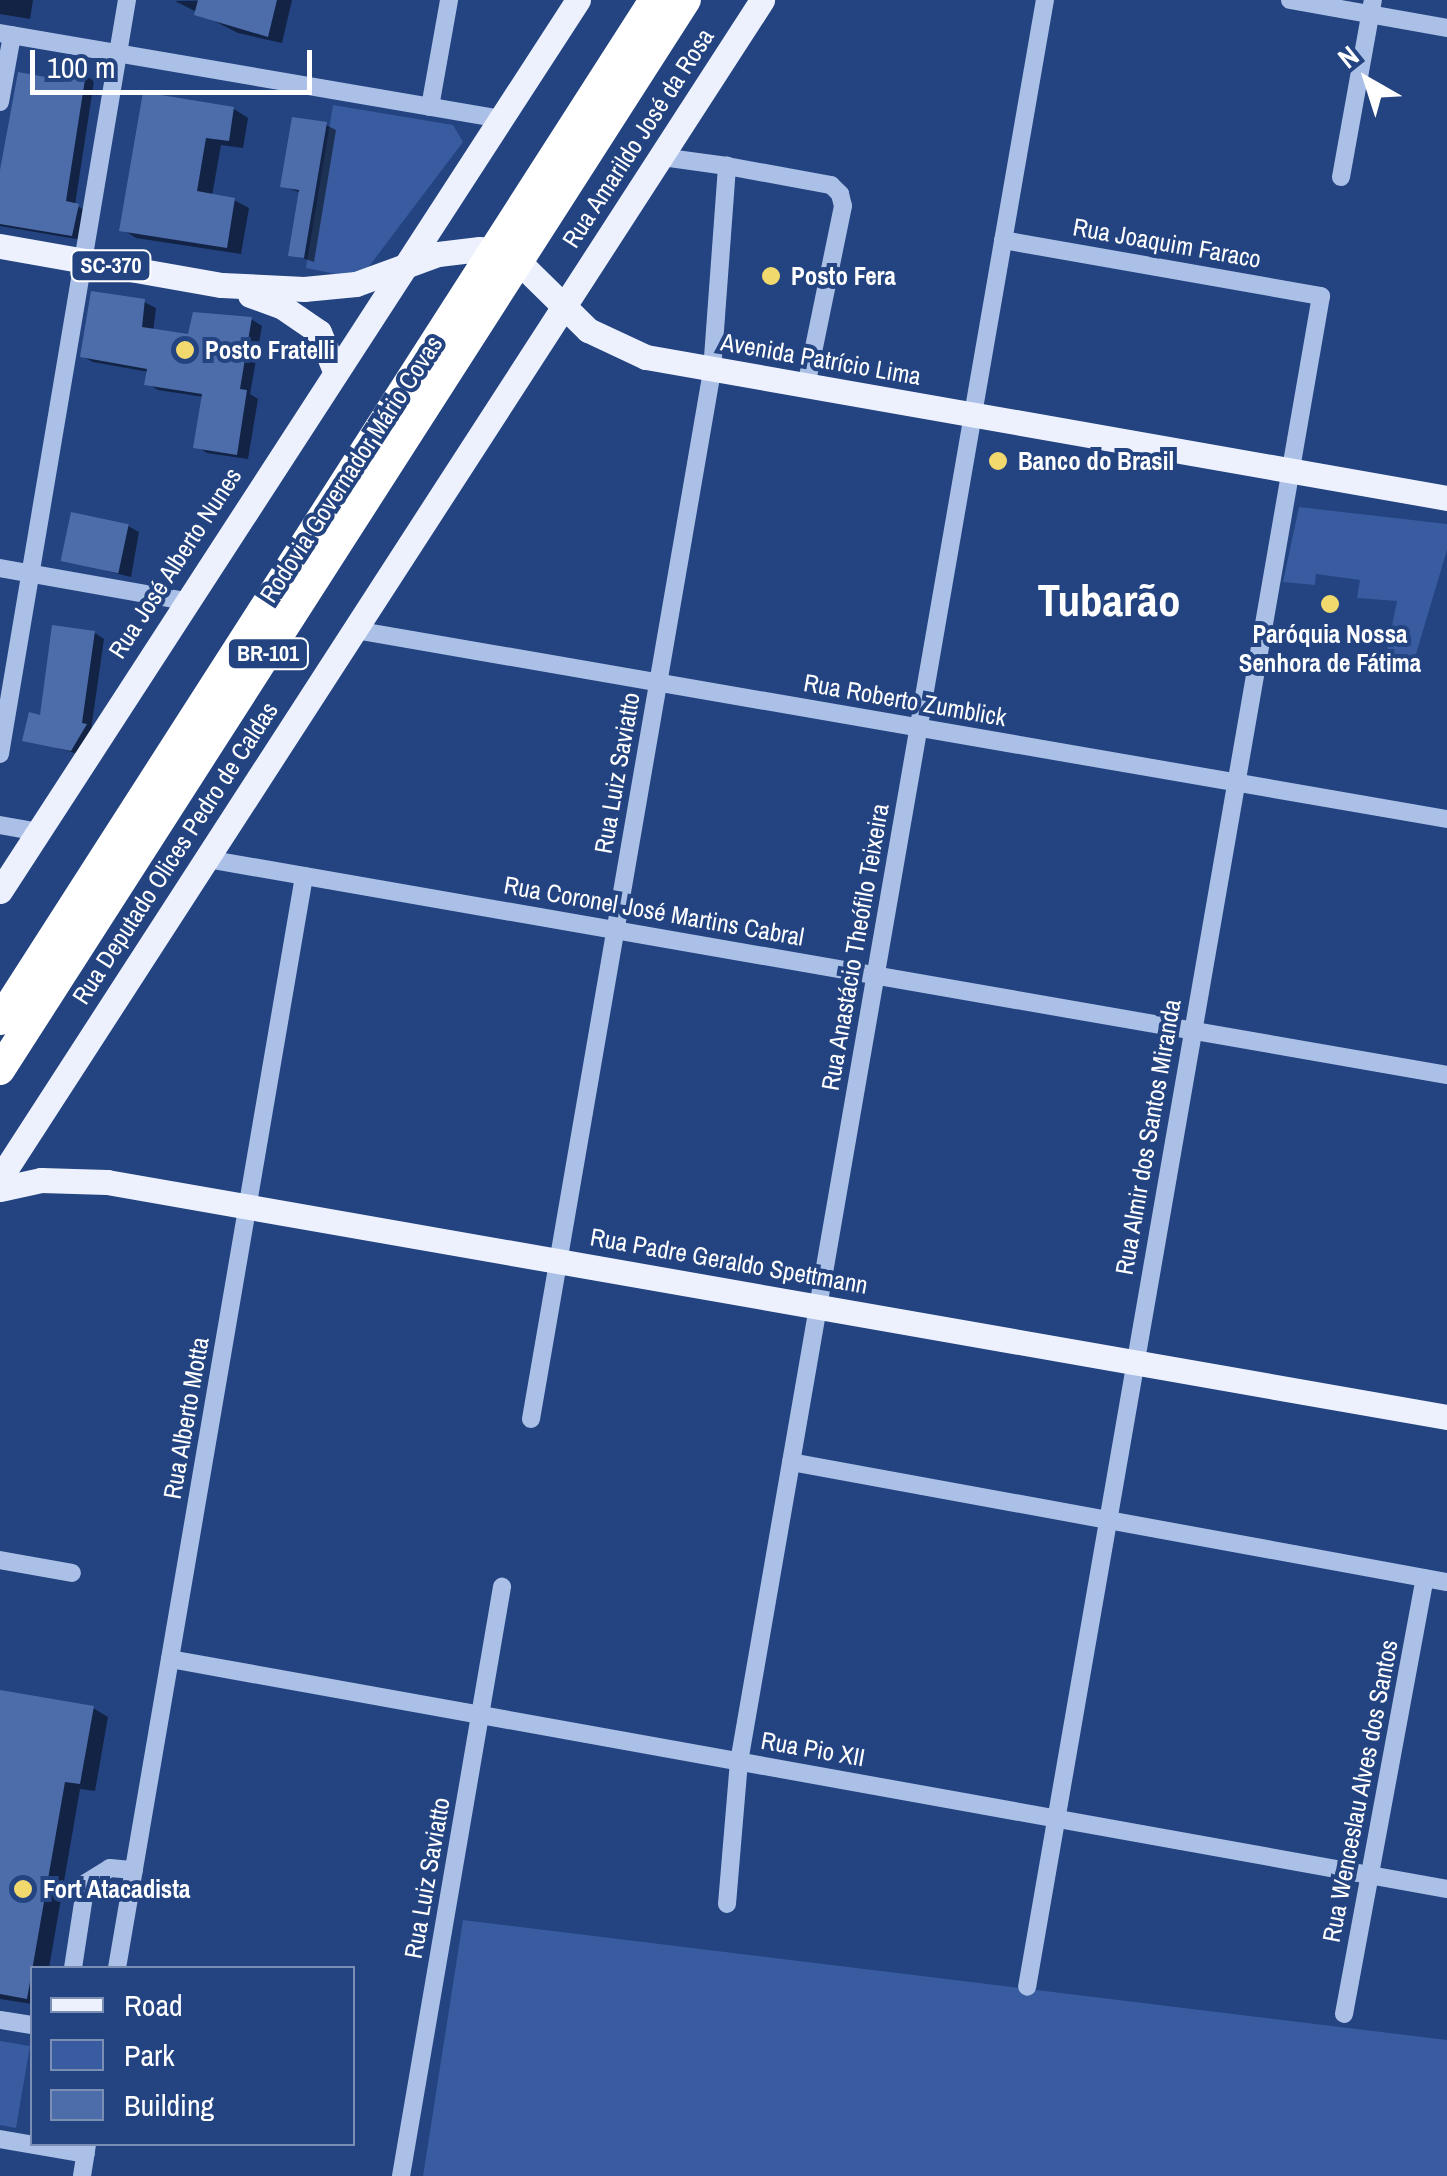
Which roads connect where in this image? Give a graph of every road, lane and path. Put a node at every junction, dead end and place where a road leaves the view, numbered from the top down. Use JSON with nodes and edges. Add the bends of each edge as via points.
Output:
{"nodes":[{"id":1,"x":127,"y":0,"type":"edge"},
{"id":2,"x":449,"y":0,"type":"edge"},
{"id":3,"x":578,"y":0,"type":"edge"},
{"id":4,"x":654,"y":0,"type":"edge"},
{"id":5,"x":686,"y":0,"type":"edge"},
{"id":6,"x":762,"y":0,"type":"edge"},
{"id":7,"x":1045,"y":0,"type":"edge"},
{"id":8,"x":1290,"y":0,"type":"edge"},
{"id":9,"x":1372,"y":7,"type":"edge"},
{"id":10,"x":1447,"y":28,"type":"edge"},
{"id":11,"x":6,"y":34,"type":"edge"},
{"id":12,"x":118,"y":53,"type":"junction"},
{"id":13,"x":0,"y":102,"type":"edge"},
{"id":14,"x":430,"y":106,"type":"junction"},
{"id":15,"x":501,"y":118,"type":"junction"},
{"id":16,"x":662,"y":157,"type":"junction"},
{"id":17,"x":727,"y":166,"type":"junction"},
{"id":18,"x":1341,"y":177,"type":"dead end"},
{"id":19,"x":523,"y":230,"type":"junction"},
{"id":20,"x":1004,"y":240,"type":"junction"},
{"id":21,"x":0,"y":246,"type":"edge"},
{"id":22,"x":83,"y":261,"type":"junction"},
{"id":23,"x":402,"y":269,"type":"junction"},
{"id":24,"x":584,"y":278,"type":"junction"},
{"id":25,"x":222,"y":285,"type":"junction"},
{"id":26,"x":1321,"y":296,"type":"joint"},
{"id":27,"x":564,"y":309,"type":"junction"},
{"id":28,"x":630,"y":352,"type":"junction"},
{"id":29,"x":335,"y":371,"type":"junction"},
{"id":30,"x":712,"y":371,"type":"junction"},
{"id":31,"x":806,"y":386,"type":"junction"},
{"id":32,"x":972,"y":415,"type":"junction"},
{"id":33,"x":1291,"y":471,"type":"junction"},
{"id":34,"x":1447,"y":498,"type":"edge"},
{"id":35,"x":0,"y":568,"type":"edge"},
{"id":36,"x":30,"y":573,"type":"junction"},
{"id":37,"x":186,"y":601,"type":"junction"},
{"id":38,"x":355,"y":630,"type":"junction"},
{"id":39,"x":658,"y":683,"type":"junction"},
{"id":40,"x":918,"y":728,"type":"junction"},
{"id":41,"x":0,"y":754,"type":"edge"},
{"id":42,"x":1236,"y":782,"type":"junction"},
{"id":43,"x":1447,"y":819,"type":"edge"},
{"id":44,"x":0,"y":826,"type":"edge"},
{"id":45,"x":38,"y":832,"type":"junction"},
{"id":46,"x":208,"y":859,"type":"junction"},
{"id":47,"x":304,"y":876,"type":"junction"},
{"id":48,"x":0,"y":891,"type":"edge"},
{"id":49,"x":616,"y":930,"type":"junction"},
{"id":50,"x":876,"y":976,"type":"junction"},
{"id":51,"x":0,"y":1020,"type":"edge"},
{"id":52,"x":1192,"y":1031,"type":"junction"},
{"id":53,"x":0,"y":1070,"type":"edge"},
{"id":54,"x":1447,"y":1076,"type":"edge"},
{"id":55,"x":0,"y":1178,"type":"edge"},
{"id":56,"x":0,"y":1189,"type":"edge"},
{"id":57,"x":248,"y":1206,"type":"junction"},
{"id":58,"x":558,"y":1262,"type":"junction"},
{"id":59,"x":818,"y":1307,"type":"junction"},
{"id":60,"x":1134,"y":1362,"type":"junction"},
{"id":61,"x":1447,"y":1417,"type":"edge"},
{"id":62,"x":531,"y":1419,"type":"dead end"},
{"id":63,"x":791,"y":1462,"type":"junction"},
{"id":64,"x":1106,"y":1520,"type":"junction"},
{"id":65,"x":0,"y":1560,"type":"edge"},
{"id":66,"x":72,"y":1573,"type":"dead end"},
{"id":67,"x":1426,"y":1578,"type":"junction"},
{"id":68,"x":1447,"y":1582,"type":"edge"},
{"id":69,"x":502,"y":1588,"type":"dead end"},
{"id":70,"x":170,"y":1660,"type":"junction"},
{"id":71,"x":480,"y":1715,"type":"junction"},
{"id":72,"x":739,"y":1762,"type":"junction"},
{"id":73,"x":1056,"y":1818,"type":"junction"},
{"id":74,"x":134,"y":1870,"type":"junction"},
{"id":75,"x":1370,"y":1875,"type":"junction"},
{"id":76,"x":1447,"y":1889,"type":"edge"},
{"id":77,"x":727,"y":1904,"type":"dead end"},
{"id":78,"x":73,"y":1966,"type":"edge"},
{"id":79,"x":118,"y":1966,"type":"edge"},
{"id":80,"x":1027,"y":1987,"type":"dead end"},
{"id":81,"x":1344,"y":2014,"type":"dead end"},
{"id":82,"x":0,"y":2020,"type":"edge"},
{"id":83,"x":30,"y":2025,"type":"edge"},
{"id":84,"x":0,"y":2139,"type":"edge"},
{"id":85,"x":30,"y":2142,"type":"edge"},
{"id":86,"x":61,"y":2146,"type":"edge"},
{"id":87,"x":87,"y":2149,"type":"edge"},
{"id":88,"x":82,"y":2176,"type":"edge"},
{"id":89,"x":400,"y":2176,"type":"edge"}],
"edges":[{"from":1,"to":12,"type":"street"},
{"from":2,"to":14,"type":"street"},
{"from":3,"to":15,"type":"main road","name":"Rua José Alberto Nunes"},
{"from":4,"to":19,"type":"highway","name":"Rodovia Governador Mário Covas","number":"BR-101"},
{"from":5,"to":19,"type":"highway","name":"Rodovia Governador Mário Covas","number":"BR-101"},
{"from":6,"to":16,"type":"main road","name":"Rua Amarildo José da Rosa"},
{"from":7,"to":20,"type":"street","name":"Rua Anastácio Theófilo Teixeira"},
{"from":8,"to":9,"type":"street"},
{"from":9,"to":10,"type":"street"},
{"from":9,"to":18,"type":"street"},
{"from":11,"to":12,"type":"street"},
{"from":11,"to":13,"type":"street"},
{"from":12,"to":14,"type":"street"},
{"from":12,"to":22,"type":"street"},
{"from":14,"to":15,"type":"street"},
{"from":15,"to":23,"type":"main road","name":"Rua José Alberto Nunes"},
{"from":16,"to":17,"type":"street"},
{"from":16,"to":24,"type":"main road","name":"Rua Amarildo José da Rosa"},
{"from":17,"to":30,"type":"street","name":"Rua Luiz Saviatto"},
{"from":17,"to":31,"type":"street","via":[[831,186],[840,194],[843,206]]},
{"from":19,"to":51,"type":"highway","name":"Rodovia Governador Mário Covas","number":"BR-101"},
{"from":19,"to":53,"type":"highway","name":"Rodovia Governador Mário Covas","number":"BR-101"},
{"from":20,"to":26,"type":"street","name":"Rua Joaquim Faraco"},
{"from":20,"to":32,"type":"street","name":"Rua Anastácio Theófilo Teixeira"},
{"from":21,"to":22,"type":"main road","name":"Avenida Patrício Lima","number":"SC-370"},
{"from":22,"to":25,"type":"main road","name":"Avenida Patrício Lima","number":"SC-370"},
{"from":22,"to":36,"type":"street"},
{"from":23,"to":25,"type":"main road","name":"Avenida Patrício Lima","number":"SC-370","via":[[331,288]]},
{"from":23,"to":27,"type":"main road","name":"Avenida Patrício Lima","via":[[438,254],[480,249],[526,269]]},
{"from":23,"to":29,"type":"main road","name":"Rua José Alberto Nunes"},
{"from":24,"to":27,"type":"main road","name":"Rua Amarildo José da Rosa"},
{"from":24,"to":28,"type":"main road","via":[[592,313]]},
{"from":25,"to":29,"type":"main road","name":"Avenida Patrício Lima","number":"SC-370","via":[[299,316],[319,332]]},
{"from":26,"to":33,"type":"street","name":"Rua Almir dos Santos Miranda"},
{"from":27,"to":28,"type":"main road","name":"Avenida Patrício Lima"},
{"from":27,"to":38,"type":"main road","name":"Rua Deputado Olices Pedro de Caldas"},
{"from":28,"to":30,"type":"main road","name":"Avenida Patrício Lima"},
{"from":29,"to":37,"type":"main road","name":"Rua José Alberto Nunes"},
{"from":30,"to":31,"type":"main road","name":"Avenida Patrício Lima"},
{"from":30,"to":39,"type":"street","name":"Rua Luiz Saviatto"},
{"from":31,"to":32,"type":"main road","name":"Avenida Patrício Lima"},
{"from":32,"to":33,"type":"main road","name":"Avenida Patrício Lima"},
{"from":32,"to":40,"type":"street","name":"Rua Anastácio Theófilo Teixeira"},
{"from":33,"to":34,"type":"main road","name":"Avenida Patrício Lima"},
{"from":33,"to":42,"type":"street","name":"Rua Almir dos Santos Miranda"},
{"from":35,"to":36,"type":"street"},
{"from":36,"to":37,"type":"street"},
{"from":36,"to":41,"type":"street"},
{"from":37,"to":45,"type":"main road","name":"Rua José Alberto Nunes"},
{"from":38,"to":39,"type":"street","name":"Rua Roberto Zumblick"},
{"from":38,"to":46,"type":"main road","name":"Rua Deputado Olices Pedro de Caldas"},
{"from":39,"to":40,"type":"street","name":"Rua Roberto Zumblick"},
{"from":39,"to":49,"type":"street","name":"Rua Luiz Saviatto"},
{"from":40,"to":42,"type":"street","name":"Rua Roberto Zumblick"},
{"from":40,"to":50,"type":"street","name":"Rua Anastácio Theófilo Teixeira"},
{"from":42,"to":43,"type":"street","name":"Rua Roberto Zumblick"},
{"from":42,"to":52,"type":"street","name":"Rua Almir dos Santos Miranda"},
{"from":44,"to":45,"type":"street"},
{"from":45,"to":48,"type":"main road","name":"Rua José Alberto Nunes"},
{"from":46,"to":47,"type":"street","name":"Rua Coronel José Martins Cabral"},
{"from":46,"to":55,"type":"main road","name":"Rua Deputado Olices Pedro de Caldas"},
{"from":47,"to":49,"type":"street","name":"Rua Coronel José Martins Cabral"},
{"from":47,"to":57,"type":"street","name":"Rua Alberto Motta"},
{"from":49,"to":50,"type":"street","name":"Rua Coronel José Martins Cabral"},
{"from":49,"to":58,"type":"street","name":"Rua Luiz Saviatto"},
{"from":50,"to":52,"type":"street","name":"Rua Coronel José Martins Cabral"},
{"from":50,"to":59,"type":"street","name":"Rua Anastácio Theófilo Teixeira"},
{"from":52,"to":54,"type":"street","name":"Rua Coronel José Martins Cabral"},
{"from":52,"to":60,"type":"street","name":"Rua Almir dos Santos Miranda"},
{"from":56,"to":57,"type":"main road","name":"Rua Padre Geraldo Spettmann","via":[[74,1178]]},
{"from":57,"to":58,"type":"main road","name":"Rua Padre Geraldo Spettmann"},
{"from":57,"to":70,"type":"street","name":"Rua Alberto Motta"},
{"from":58,"to":59,"type":"main road","name":"Rua Padre Geraldo Spettmann"},
{"from":58,"to":62,"type":"street","name":"Rua Luiz Saviatto"},
{"from":59,"to":60,"type":"main road","name":"Rua Padre Geraldo Spettmann"},
{"from":59,"to":63,"type":"street","name":"Rua Anastácio Theófilo Teixeira"},
{"from":60,"to":61,"type":"main road","name":"Rua Padre Geraldo Spettmann"},
{"from":60,"to":64,"type":"street","name":"Rua Almir dos Santos Miranda"},
{"from":63,"to":64,"type":"street"},
{"from":63,"to":72,"type":"street","name":"Rua Anastácio Theófilo Teixeira"},
{"from":64,"to":67,"type":"street"},
{"from":64,"to":73,"type":"street","name":"Rua Almir dos Santos Miranda"},
{"from":65,"to":66,"type":"street"},
{"from":67,"to":68,"type":"street"},
{"from":67,"to":75,"type":"street","name":"Rua Wenceslau Alves dos Santos"},
{"from":69,"to":71,"type":"street","name":"Rua Luiz Saviatto"},
{"from":70,"to":71,"type":"street","name":"Rua Pio XII"},
{"from":70,"to":74,"type":"street","name":"Rua Alberto Motta"},
{"from":71,"to":72,"type":"street","name":"Rua Pio XII"},
{"from":71,"to":89,"type":"street","name":"Rua Luiz Saviatto"},
{"from":72,"to":73,"type":"street","name":"Rua Pio XII"},
{"from":72,"to":77,"type":"street","name":"Rua Anastácio Theófilo Teixeira"},
{"from":73,"to":75,"type":"street","name":"Rua Pio XII"},
{"from":73,"to":80,"type":"street","name":"Rua Almir dos Santos Miranda"},
{"from":74,"to":78,"type":"street","via":[[110,1868],[86,1883]]},
{"from":74,"to":79,"type":"street","name":"Rua Alberto Motta"},
{"from":75,"to":76,"type":"street","name":"Rua Pio XII"},
{"from":75,"to":81,"type":"street","name":"Rua Wenceslau Alves dos Santos"},
{"from":82,"to":83,"type":"street"},
{"from":84,"to":85,"type":"street"},
{"from":86,"to":87,"type":"street"},
{"from":87,"to":88,"type":"street"}]}
